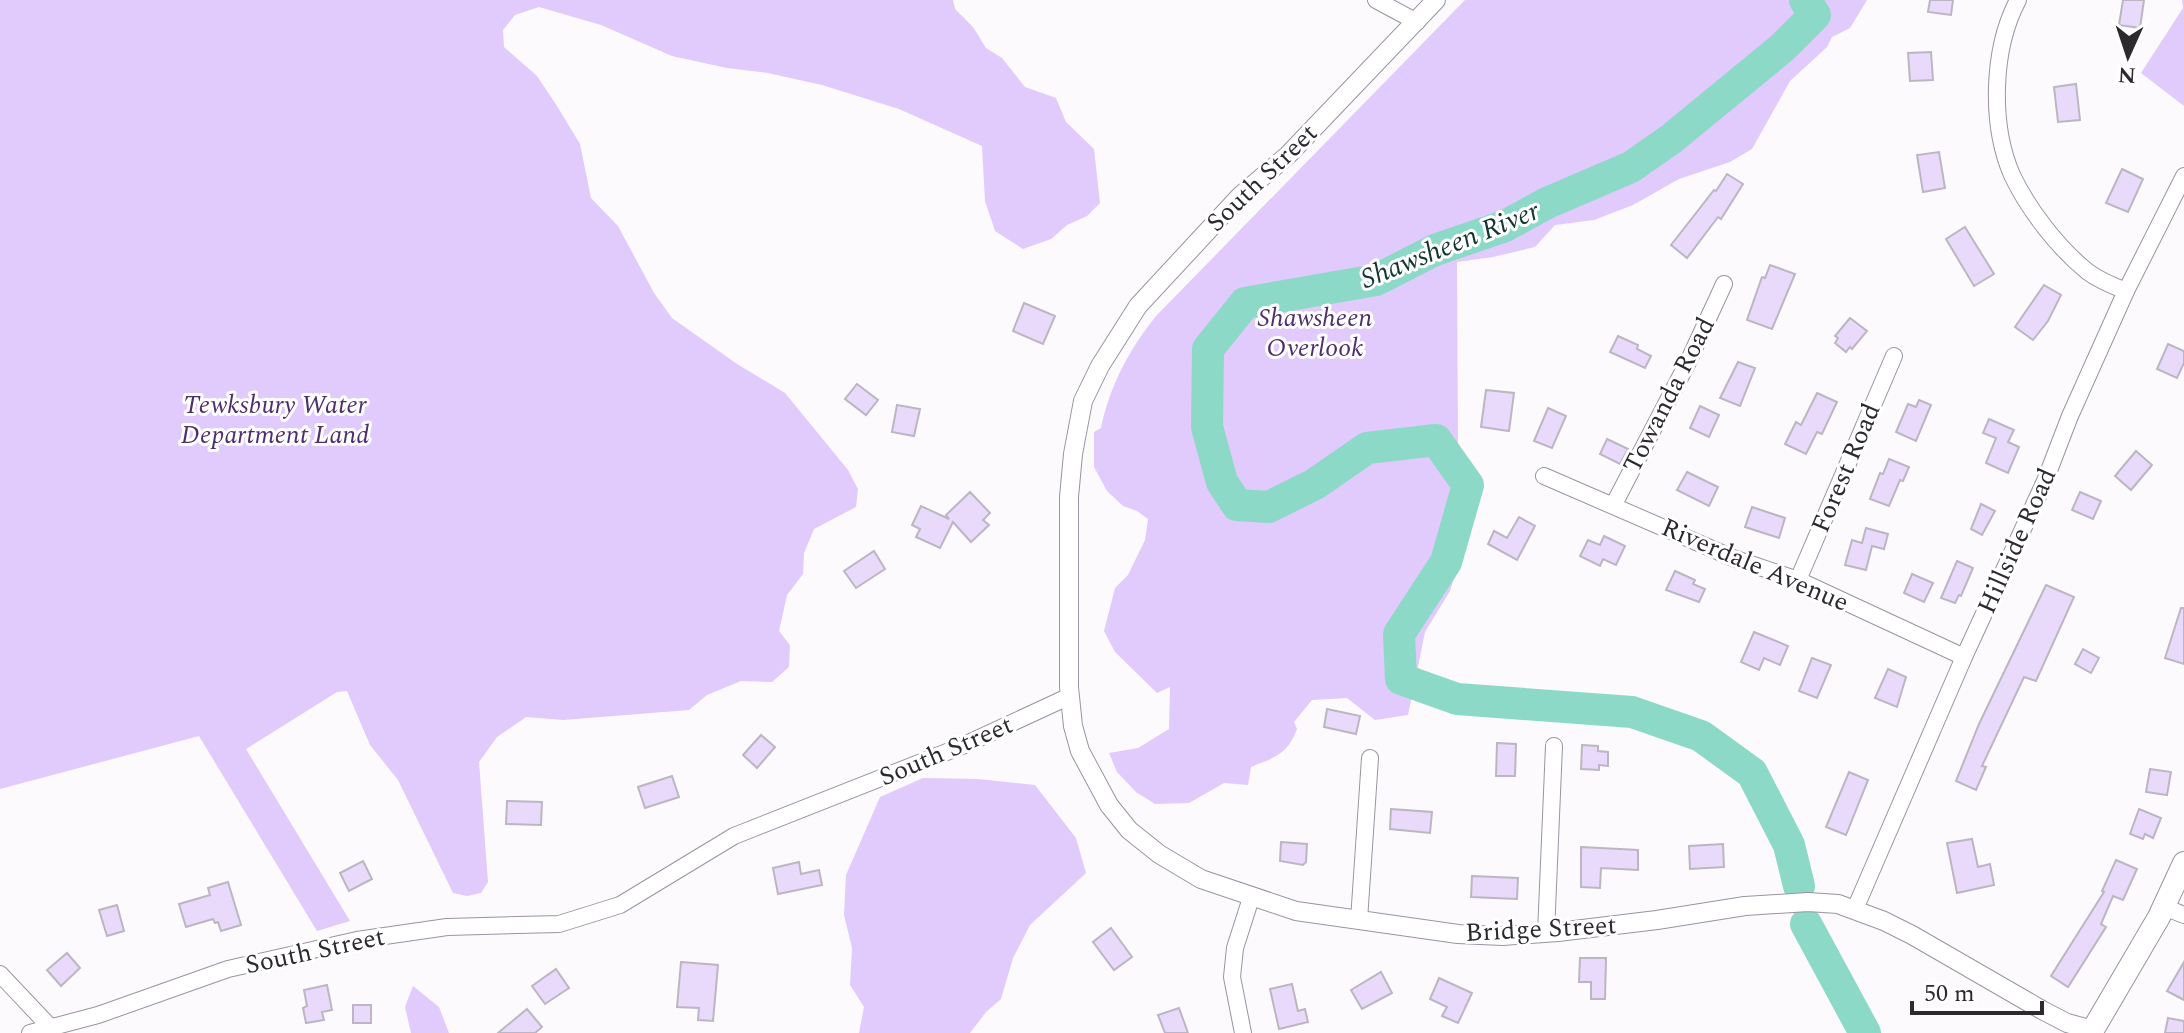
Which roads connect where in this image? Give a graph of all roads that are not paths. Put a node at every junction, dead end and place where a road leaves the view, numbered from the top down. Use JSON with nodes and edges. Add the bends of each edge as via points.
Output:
{"nodes":[{"id":1,"x":1376,"y":0,"type":"edge"},
{"id":2,"x":1436,"y":0,"type":"edge"},
{"id":3,"x":2018,"y":0,"type":"edge"},
{"id":4,"x":1417,"y":22,"type":"junction"},
{"id":5,"x":2184,"y":176,"type":"edge"},
{"id":6,"x":1724,"y":284,"type":"dead end"},
{"id":7,"x":2126,"y":291,"type":"junction"},
{"id":8,"x":1894,"y":356,"type":"dead end"},
{"id":9,"x":1544,"y":476,"type":"dead end"},
{"id":10,"x":1614,"y":504,"type":"junction"},
{"id":11,"x":1798,"y":580,"type":"junction"},
{"id":12,"x":1964,"y":657,"type":"junction"},
{"id":13,"x":1070,"y":696,"type":"junction"},
{"id":14,"x":1554,"y":746,"type":"dead end"},
{"id":15,"x":1370,"y":758,"type":"dead end"},
{"id":16,"x":2184,"y":863,"type":"edge"},
{"id":17,"x":1251,"y":898,"type":"junction"},
{"id":18,"x":1855,"y":909,"type":"junction"},
{"id":19,"x":2174,"y":911,"type":"edge"},
{"id":20,"x":1359,"y":920,"type":"junction"},
{"id":21,"x":1546,"y":933,"type":"junction"},
{"id":22,"x":0,"y":974,"type":"edge"},
{"id":23,"x":51,"y":1028,"type":"junction"},
{"id":24,"x":2092,"y":1032,"type":"edge"},
{"id":25,"x":30,"y":1033,"type":"edge"},
{"id":26,"x":1243,"y":1033,"type":"edge"}],
"edges":[{"from":1,"to":4,"type":"street"},
{"from":2,"to":4,"type":"street","name":"South Street"},
{"from":3,"to":7,"type":"street","via":[[2007,28],[1998,94],[2012,174],[2032,208],[2077,262]]},
{"from":4,"to":13,"type":"street","name":"South Street","via":[[1196,242],[1138,306],[1100,366],[1083,401],[1070,483]]},
{"from":5,"to":7,"type":"street","name":"Hillside Road"},
{"from":6,"to":10,"type":"street","name":"Towanda Road"},
{"from":7,"to":12,"type":"street","name":"Hillside Road"},
{"from":8,"to":11,"type":"street","name":"Forest Road"},
{"from":9,"to":10,"type":"street","name":"Riverdale Avenue"},
{"from":10,"to":11,"type":"street","name":"Riverdale Avenue","via":[[1733,558]]},
{"from":11,"to":12,"type":"street","name":"Riverdale Avenue"},
{"from":12,"to":18,"type":"street","name":"Hillside Road"},
{"from":13,"to":17,"type":"street","name":"Bridge Street","via":[[1073,726],[1088,769],[1129,830],[1201,879]]},
{"from":13,"to":23,"type":"street","name":"South Street","via":[[962,746],[734,836],[605,910],[559,924],[447,927],[357,940],[228,969]]},
{"from":14,"to":21,"type":"street"},
{"from":15,"to":20,"type":"street"},
{"from":16,"to":19,"type":"main road"},
{"from":17,"to":20,"type":"street","name":"Bridge Street"},
{"from":17,"to":26,"type":"street","via":[[1232,977]]},
{"from":18,"to":21,"type":"street","name":"Bridge Street","via":[[1823,902],[1758,905]]},
{"from":18,"to":24,"type":"street","name":"Bridge Street"},
{"from":19,"to":24,"type":"main road"},
{"from":20,"to":21,"type":"street","name":"Bridge Street","via":[[1458,934]]},
{"from":22,"to":23,"type":"street"},
{"from":23,"to":25,"type":"street","name":"South Street"}]}
